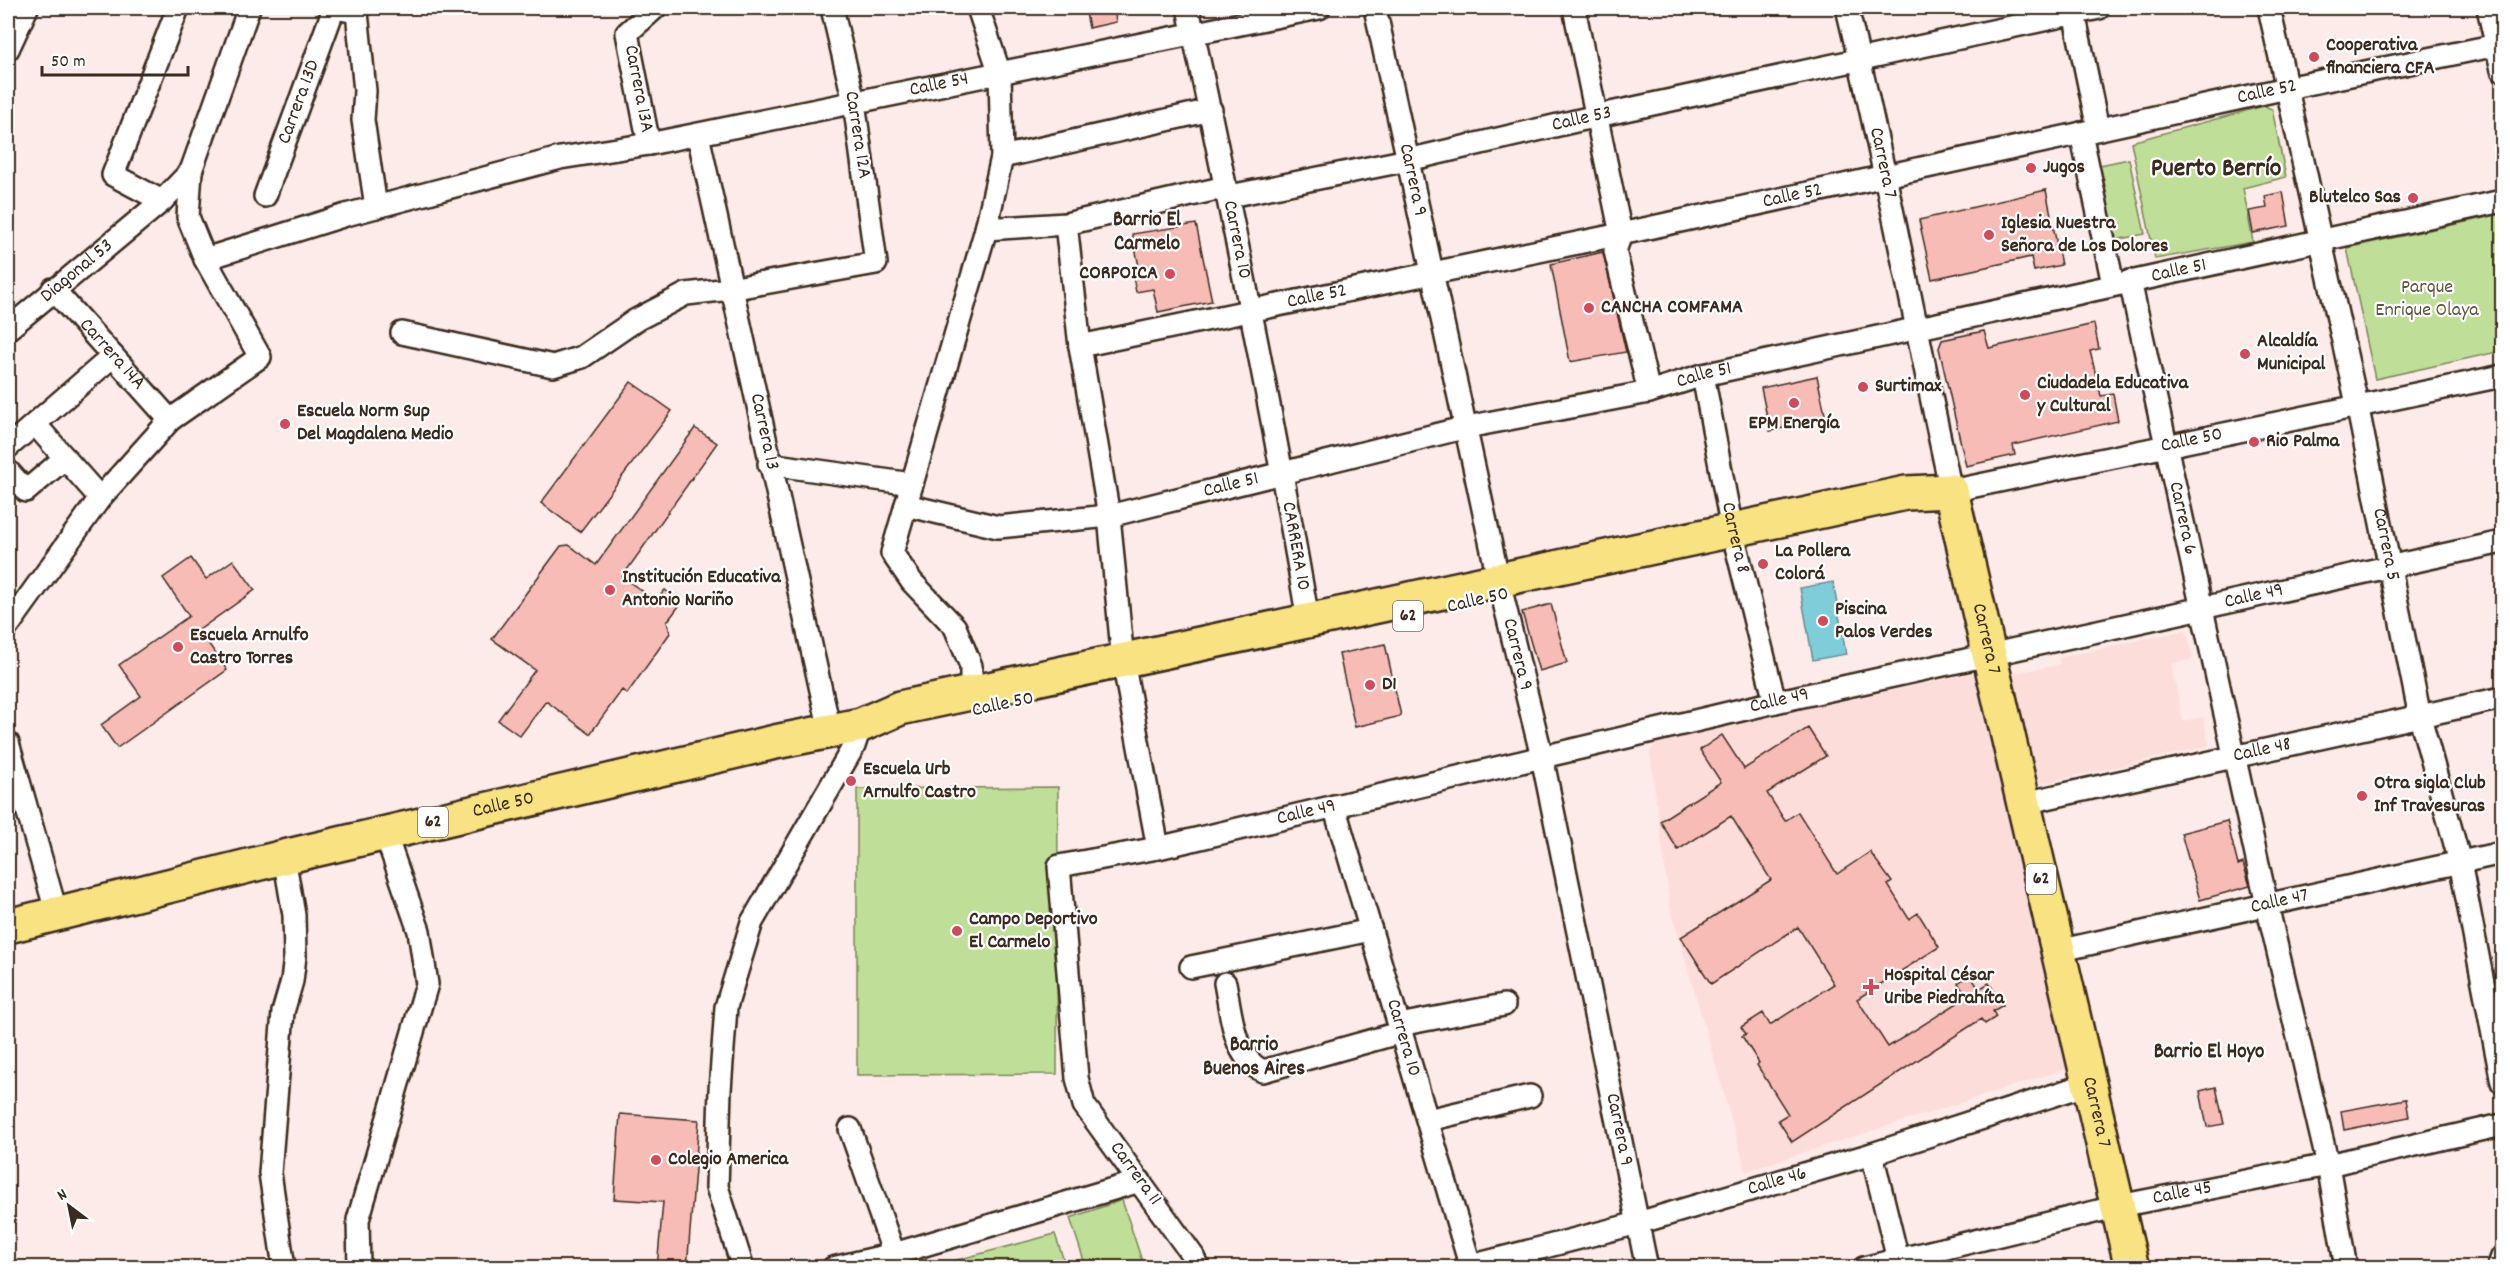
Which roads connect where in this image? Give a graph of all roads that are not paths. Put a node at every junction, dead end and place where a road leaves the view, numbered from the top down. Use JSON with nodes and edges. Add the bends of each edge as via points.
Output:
{"nodes":[{"id":1,"x":27,"y":8,"type":"edge"},
{"id":2,"x":178,"y":8,"type":"edge"},
{"id":3,"x":249,"y":8,"type":"edge"},
{"id":4,"x":334,"y":8,"type":"edge"},
{"id":5,"x":655,"y":8,"type":"edge"},
{"id":6,"x":832,"y":8,"type":"edge"},
{"id":7,"x":978,"y":8,"type":"edge"},
{"id":8,"x":1188,"y":8,"type":"edge"},
{"id":9,"x":1319,"y":8,"type":"edge"},
{"id":10,"x":1375,"y":8,"type":"edge"},
{"id":11,"x":1574,"y":8,"type":"edge"},
{"id":12,"x":1847,"y":8,"type":"edge"},
{"id":13,"x":2099,"y":8,"type":"edge"},
{"id":14,"x":2269,"y":8,"type":"edge"},
{"id":15,"x":2488,"y":8,"type":"edge"},
{"id":16,"x":2074,"y":10,"type":"edge"},
{"id":17,"x":1194,"y":33,"type":"junction"},
{"id":18,"x":2499,"y":44,"type":"edge"},
{"id":19,"x":8,"y":49,"type":"edge"},
{"id":20,"x":1860,"y":61,"type":"junction"},
{"id":21,"x":2502,"y":70,"type":"edge"},
{"id":22,"x":1000,"y":74,"type":"junction"},
{"id":23,"x":2287,"y":88,"type":"junction"},
{"id":24,"x":854,"y":102,"type":"junction"},
{"id":25,"x":1211,"y":110,"type":"junction"},
{"id":26,"x":1597,"y":116,"type":"junction"},
{"id":27,"x":2090,"y":131,"type":"junction"},
{"id":28,"x":698,"y":135,"type":"junction"},
{"id":29,"x":650,"y":144,"type":"junction"},
{"id":30,"x":1002,"y":157,"type":"junction"},
{"id":31,"x":1408,"y":160,"type":"junction"},
{"id":32,"x":191,"y":171,"type":"junction"},
{"id":33,"x":1886,"y":176,"type":"junction"},
{"id":34,"x":266,"y":196,"type":"dead end"},
{"id":35,"x":1230,"y":196,"type":"junction"},
{"id":36,"x":2502,"y":201,"type":"edge"},
{"id":37,"x":154,"y":207,"type":"junction"},
{"id":38,"x":376,"y":207,"type":"junction"},
{"id":39,"x":1066,"y":224,"type":"junction"},
{"id":40,"x":986,"y":228,"type":"junction"},
{"id":41,"x":1621,"y":234,"type":"junction"},
{"id":42,"x":2320,"y":242,"type":"junction"},
{"id":43,"x":205,"y":259,"type":"junction"},
{"id":44,"x":1434,"y":274,"type":"junction"},
{"id":45,"x":2122,"y":282,"type":"junction"},
{"id":46,"x":730,"y":289,"type":"junction"},
{"id":47,"x":53,"y":290,"type":"junction"},
{"id":48,"x":1251,"y":310,"type":"junction"},
{"id":49,"x":8,"y":330,"type":"edge"},
{"id":50,"x":1916,"y":330,"type":"junction"},
{"id":51,"x":402,"y":333,"type":"dead end"},
{"id":52,"x":1080,"y":346,"type":"junction"},
{"id":53,"x":113,"y":356,"type":"junction"},
{"id":54,"x":1703,"y":375,"type":"junction"},
{"id":55,"x":2502,"y":376,"type":"edge"},
{"id":56,"x":1649,"y":392,"type":"junction"},
{"id":57,"x":2357,"y":404,"type":"junction"},
{"id":58,"x":170,"y":420,"type":"junction"},
{"id":59,"x":35,"y":424,"type":"junction"},
{"id":60,"x":1467,"y":427,"type":"junction"},
{"id":61,"x":2166,"y":444,"type":"junction"},
{"id":62,"x":8,"y":447,"type":"edge"},
{"id":63,"x":65,"y":458,"type":"junction"},
{"id":64,"x":769,"y":464,"type":"junction"},
{"id":65,"x":8,"y":471,"type":"edge"},
{"id":66,"x":1283,"y":473,"type":"junction"},
{"id":67,"x":912,"y":484,"type":"junction"},
{"id":68,"x":1951,"y":491,"type":"junction"},
{"id":69,"x":100,"y":498,"type":"junction"},
{"id":70,"x":906,"y":505,"type":"junction"},
{"id":71,"x":1108,"y":516,"type":"junction"},
{"id":72,"x":1734,"y":537,"type":"junction"},
{"id":73,"x":2502,"y":542,"type":"edge"},
{"id":74,"x":2391,"y":568,"type":"junction"},
{"id":75,"x":1500,"y":587,"type":"junction"},
{"id":76,"x":2201,"y":608,"type":"junction"},
{"id":77,"x":1308,"y":620,"type":"junction"},
{"id":78,"x":8,"y":626,"type":"edge"},
{"id":79,"x":1990,"y":654,"type":"junction"},
{"id":80,"x":1125,"y":670,"type":"junction"},
{"id":81,"x":971,"y":693,"type":"junction"},
{"id":82,"x":2502,"y":698,"type":"edge"},
{"id":83,"x":1774,"y":702,"type":"junction"},
{"id":84,"x":2420,"y":717,"type":"junction"},
{"id":85,"x":845,"y":728,"type":"junction"},
{"id":86,"x":8,"y":744,"type":"edge"},
{"id":87,"x":2236,"y":754,"type":"junction"},
{"id":88,"x":1542,"y":757,"type":"junction"},
{"id":89,"x":13,"y":787,"type":"edge"},
{"id":90,"x":2024,"y":803,"type":"junction"},
{"id":91,"x":1334,"y":806,"type":"junction"},
{"id":92,"x":385,"y":833,"type":"junction"},
{"id":93,"x":1158,"y":848,"type":"junction"},
{"id":94,"x":2502,"y":853,"type":"edge"},
{"id":95,"x":284,"y":856,"type":"junction"},
{"id":96,"x":2460,"y":862,"type":"junction"},
{"id":97,"x":1059,"y":866,"type":"joint"},
{"id":98,"x":2267,"y":905,"type":"junction"},
{"id":99,"x":56,"y":911,"type":"junction"},
{"id":100,"x":8,"y":926,"type":"edge"},
{"id":101,"x":1371,"y":930,"type":"junction"},
{"id":102,"x":2057,"y":951,"type":"junction"},
{"id":103,"x":1191,"y":967,"type":"dead end"},
{"id":104,"x":1225,"y":983,"type":"dead end"},
{"id":105,"x":1504,"y":1005,"type":"dead end"},
{"id":106,"x":1400,"y":1029,"type":"junction"},
{"id":107,"x":2502,"y":1082,"type":"edge"},
{"id":108,"x":2088,"y":1084,"type":"junction"},
{"id":109,"x":1530,"y":1096,"type":"dead end"},
{"id":110,"x":1428,"y":1120,"type":"junction"},
{"id":111,"x":2502,"y":1125,"type":"edge"},
{"id":112,"x":850,"y":1129,"type":"dead end"},
{"id":113,"x":1872,"y":1154,"type":"junction"},
{"id":114,"x":2328,"y":1165,"type":"junction"},
{"id":115,"x":1140,"y":1181,"type":"junction"},
{"id":116,"x":2119,"y":1206,"type":"junction"},
{"id":117,"x":1638,"y":1223,"type":"junction"},
{"id":118,"x":894,"y":1254,"type":"junction"},
{"id":119,"x":2502,"y":1257,"type":"edge"},
{"id":120,"x":1899,"y":1263,"type":"edge"},
{"id":121,"x":1468,"y":1267,"type":"edge"},
{"id":122,"x":284,"y":1268,"type":"edge"},
{"id":123,"x":359,"y":1268,"type":"edge"},
{"id":124,"x":743,"y":1268,"type":"edge"},
{"id":125,"x":833,"y":1268,"type":"edge"},
{"id":126,"x":1198,"y":1268,"type":"edge"},
{"id":127,"x":1647,"y":1268,"type":"edge"},
{"id":128,"x":1864,"y":1268,"type":"edge"},
{"id":129,"x":2132,"y":1268,"type":"edge"},
{"id":130,"x":2346,"y":1268,"type":"edge"},
{"id":131,"x":2498,"y":1268,"type":"edge"}],
"edges":[{"from":1,"to":19,"type":"street"},
{"from":2,"to":37,"type":"street","via":[[113,176]]},
{"from":3,"to":32,"type":"street"},
{"from":4,"to":34,"type":"street","name":"Carrera 13D"},
{"from":4,"to":38,"type":"street","via":[[357,12],[365,91],[363,120]]},
{"from":5,"to":29,"type":"street","name":"Carrera 13A","via":[[627,33]]},
{"from":6,"to":24,"type":"street","name":"Carrera 12A"},
{"from":7,"to":22,"type":"street"},
{"from":8,"to":17,"type":"street","name":"Carrera 10"},
{"from":9,"to":17,"type":"street","name":"Calle 54"},
{"from":10,"to":31,"type":"street","name":"Carrera 9"},
{"from":11,"to":26,"type":"street"},
{"from":12,"to":20,"type":"street","name":"Carrera 7"},
{"from":13,"to":16,"type":"street","name":"Calle 53"},
{"from":14,"to":23,"type":"street","name":"Carrera 5"},
{"from":15,"to":18,"type":"street"},
{"from":16,"to":20,"type":"street","name":"Calle 53"},
{"from":16,"to":27,"type":"street","name":"Carrera 6"},
{"from":17,"to":22,"type":"street","name":"Calle 54"},
{"from":17,"to":25,"type":"street","name":"Carrera 10"},
{"from":18,"to":21,"type":"street"},
{"from":18,"to":23,"type":"street","name":"Calle 52"},
{"from":20,"to":26,"type":"street","name":"Calle 53"},
{"from":20,"to":33,"type":"street","name":"Carrera 7"},
{"from":22,"to":24,"type":"street","name":"Calle 54"},
{"from":22,"to":30,"type":"street"},
{"from":23,"to":27,"type":"street","name":"Calle 52"},
{"from":23,"to":42,"type":"street","name":"Carrera 5"},
{"from":24,"to":28,"type":"street","name":"Calle 54"},
{"from":24,"to":46,"type":"street","name":"Carrera 12A","via":[[876,263]]},
{"from":25,"to":30,"type":"street"},
{"from":25,"to":35,"type":"street","name":"Carrera 10"},
{"from":26,"to":31,"type":"street","name":"Calle 53"},
{"from":26,"to":41,"type":"street"},
{"from":27,"to":33,"type":"street","name":"Calle 52"},
{"from":27,"to":45,"type":"street","name":"Carrera 6"},
{"from":28,"to":29,"type":"street","name":"Calle 54"},
{"from":28,"to":46,"type":"street","name":"Carrera 13"},
{"from":29,"to":38,"type":"street","name":"Calle 54","via":[[560,158]]},
{"from":30,"to":40,"type":"street"},
{"from":31,"to":35,"type":"street","name":"Calle 53"},
{"from":31,"to":44,"type":"street","name":"Carrera 9"},
{"from":32,"to":37,"type":"street","name":"Diagonal 53"},
{"from":32,"to":43,"type":"street","via":[[188,217]]},
{"from":33,"to":41,"type":"street","name":"Calle 52"},
{"from":33,"to":50,"type":"street","name":"Carrera 7"},
{"from":35,"to":39,"type":"street","name":"Calle 53","via":[[1217,189]]},
{"from":35,"to":48,"type":"street","name":"Carrera 10"},
{"from":36,"to":42,"type":"street","name":"Calle 51"},
{"from":37,"to":47,"type":"street","name":"Diagonal 53"},
{"from":38,"to":43,"type":"street","name":"Calle 54"},
{"from":39,"to":40,"type":"street","name":"Calle 53"},
{"from":39,"to":52,"type":"street"},
{"from":40,"to":67,"type":"street"},
{"from":41,"to":44,"type":"street","name":"Calle 52"},
{"from":41,"to":56,"type":"street","via":[[1615,251]]},
{"from":42,"to":45,"type":"street","name":"Calle 51"},
{"from":42,"to":57,"type":"street","name":"Carrera 5"},
{"from":43,"to":58,"type":"street","via":[[260,357]]},
{"from":44,"to":48,"type":"street","name":"Calle 52"},
{"from":44,"to":60,"type":"street","name":"Carrera 9"},
{"from":45,"to":50,"type":"street","name":"Calle 51"},
{"from":45,"to":61,"type":"street","name":"Carrera 6"},
{"from":46,"to":51,"type":"street","via":[[686,294],[663,304],[582,357],[553,366]]},
{"from":46,"to":64,"type":"street","name":"Carrera 13"},
{"from":47,"to":49,"type":"street","name":"Diagonal 53"},
{"from":47,"to":53,"type":"street","name":"Carrera 14A"},
{"from":48,"to":52,"type":"street","name":"Calle 52"},
{"from":48,"to":66,"type":"street","name":"Carrera 10"},
{"from":50,"to":54,"type":"street","name":"Calle 51"},
{"from":50,"to":68,"type":"street","name":"Carrera 7"},
{"from":52,"to":71,"type":"street"},
{"from":53,"to":58,"type":"street","name":"Carrera 14A"},
{"from":53,"to":59,"type":"street"},
{"from":54,"to":56,"type":"street","name":"Calle 51"},
{"from":54,"to":72,"type":"street","name":"Carrera 8"},
{"from":55,"to":57,"type":"street","name":"Calle 50"},
{"from":56,"to":60,"type":"street","name":"Calle 51"},
{"from":57,"to":61,"type":"street","name":"Calle 50"},
{"from":57,"to":74,"type":"street","name":"Carrera 5"},
{"from":58,"to":69,"type":"street"},
{"from":59,"to":62,"type":"street"},
{"from":59,"to":63,"type":"street"},
{"from":60,"to":66,"type":"street","name":"Calle 51"},
{"from":60,"to":75,"type":"street","name":"Carrera 9"},
{"from":61,"to":68,"type":"street","name":"Calle 50"},
{"from":61,"to":76,"type":"street","name":"Carrera 6"},
{"from":63,"to":65,"type":"street","via":[[26,491]]},
{"from":63,"to":69,"type":"street"},
{"from":64,"to":67,"type":"street"},
{"from":64,"to":85,"type":"street","name":"Carrera 13"},
{"from":66,"to":71,"type":"street","name":"Calle 51"},
{"from":66,"to":77,"type":"street","name":"CARRERA 10"},
{"from":67,"to":70,"type":"street"},
{"from":68,"to":72,"type":"main road","name":"Calle 50","number":"62","via":[[1906,493]]},
{"from":68,"to":79,"type":"main road","name":"Carrera 7","number":"62"},
{"from":69,"to":78,"type":"street"},
{"from":70,"to":71,"type":"street","name":"Calle 51","via":[[998,527]]},
{"from":70,"to":81,"type":"street","via":[[892,553],[912,582],[955,627],[971,666]]},
{"from":71,"to":80,"type":"street"},
{"from":72,"to":75,"type":"main road","name":"Calle 50","number":"62"},
{"from":72,"to":83,"type":"street","name":"Carrera 8"},
{"from":73,"to":74,"type":"street","name":"Calle 49"},
{"from":74,"to":76,"type":"street","name":"Calle 49"},
{"from":74,"to":84,"type":"street","name":"Carrera 5"},
{"from":75,"to":77,"type":"main road","name":"Calle 50","number":"62"},
{"from":75,"to":80,"type":"main road","name":"Calle 50","number":"62"},
{"from":75,"to":88,"type":"street","name":"Carrera 9"},
{"from":76,"to":79,"type":"street","name":"Calle 49"},
{"from":76,"to":87,"type":"street","name":"Carrera 6"},
{"from":77,"to":80,"type":"main road","name":"Calle 50","number":"62"},
{"from":79,"to":83,"type":"street","name":"Calle 49"},
{"from":79,"to":90,"type":"main road","name":"Carrera 7","number":"62"},
{"from":80,"to":81,"type":"main road","name":"Calle 50","number":"62"},
{"from":80,"to":85,"type":"main road","name":"Calle 50","number":"62","via":[[903,726]]},
{"from":80,"to":93,"type":"street"},
{"from":81,"to":85,"type":"main road","name":"Calle 50","number":"62","via":[[900,708]]},
{"from":82,"to":84,"type":"street","name":"Calle 48"},
{"from":83,"to":88,"type":"street","name":"Calle 49"},
{"from":84,"to":87,"type":"street","name":"Calle 48"},
{"from":84,"to":96,"type":"street","name":"Carrera 5"},
{"from":85,"to":92,"type":"main road","name":"Calle 50","number":"62"},
{"from":85,"to":124,"type":"street","via":[[854,746],[752,921],[726,1007],[717,1187]]},
{"from":86,"to":89,"type":"street"},
{"from":87,"to":90,"type":"street","name":"Calle 48"},
{"from":87,"to":98,"type":"street","name":"Carrera 6"},
{"from":88,"to":91,"type":"street","name":"Calle 49"},
{"from":88,"to":117,"type":"street","name":"Carrera 9"},
{"from":89,"to":99,"type":"street"},
{"from":90,"to":102,"type":"main road","name":"Carrera 7","number":"62"},
{"from":91,"to":93,"type":"street","name":"Calle 49"},
{"from":91,"to":101,"type":"street","name":"Carrera 10"},
{"from":92,"to":95,"type":"main road","name":"Calle 50","number":"62"},
{"from":92,"to":123,"type":"street","via":[[419,931],[427,984],[358,1220]]},
{"from":93,"to":97,"type":"street","name":"Calle 49"},
{"from":94,"to":96,"type":"street","name":"Calle 47"},
{"from":95,"to":99,"type":"main road","name":"Calle 50","number":"62"},
{"from":95,"to":122,"type":"street","via":[[294,915],[295,956],[283,1012],[270,1173]]},
{"from":96,"to":98,"type":"street","name":"Calle 47"},
{"from":96,"to":107,"type":"street","name":"Carrera 5"},
{"from":97,"to":115,"type":"street","name":"Carrera 11","via":[[1077,1078],[1084,1105]]},
{"from":98,"to":102,"type":"street","name":"Calle 47"},
{"from":98,"to":114,"type":"street","name":"Carrera 6"},
{"from":99,"to":100,"type":"main road","name":"Calle 50","number":"62"},
{"from":101,"to":103,"type":"street"},
{"from":101,"to":106,"type":"street","name":"Carrera 10"},
{"from":102,"to":108,"type":"main road","name":"Carrera 7","number":"62"},
{"from":104,"to":106,"type":"street","via":[[1242,1053],[1252,1067],[1263,1071]]},
{"from":105,"to":106,"type":"street"},
{"from":106,"to":110,"type":"street","name":"Carrera 10"},
{"from":108,"to":113,"type":"street","name":"Calle 46"},
{"from":108,"to":116,"type":"main road","name":"Carrera 7","number":"62"},
{"from":109,"to":110,"type":"street"},
{"from":110,"to":121,"type":"street","name":"Carrera 10"},
{"from":111,"to":114,"type":"street","name":"Calle 45"},
{"from":112,"to":118,"type":"street"},
{"from":113,"to":117,"type":"street","name":"Calle 46"},
{"from":113,"to":120,"type":"street"},
{"from":114,"to":116,"type":"street","name":"Calle 45"},
{"from":114,"to":130,"type":"street","name":"Carrera 6"},
{"from":115,"to":118,"type":"street"},
{"from":115,"to":126,"type":"street","name":"Carrera 11"},
{"from":116,"to":120,"type":"street","name":"Calle 45"},
{"from":116,"to":129,"type":"main road","name":"Carrera 7","number":"62"},
{"from":117,"to":121,"type":"street","name":"Calle 46"},
{"from":117,"to":127,"type":"street","name":"Carrera 9"},
{"from":118,"to":125,"type":"street"},
{"from":119,"to":131,"type":"street"},
{"from":120,"to":128,"type":"street","name":"Calle 45"}]}
